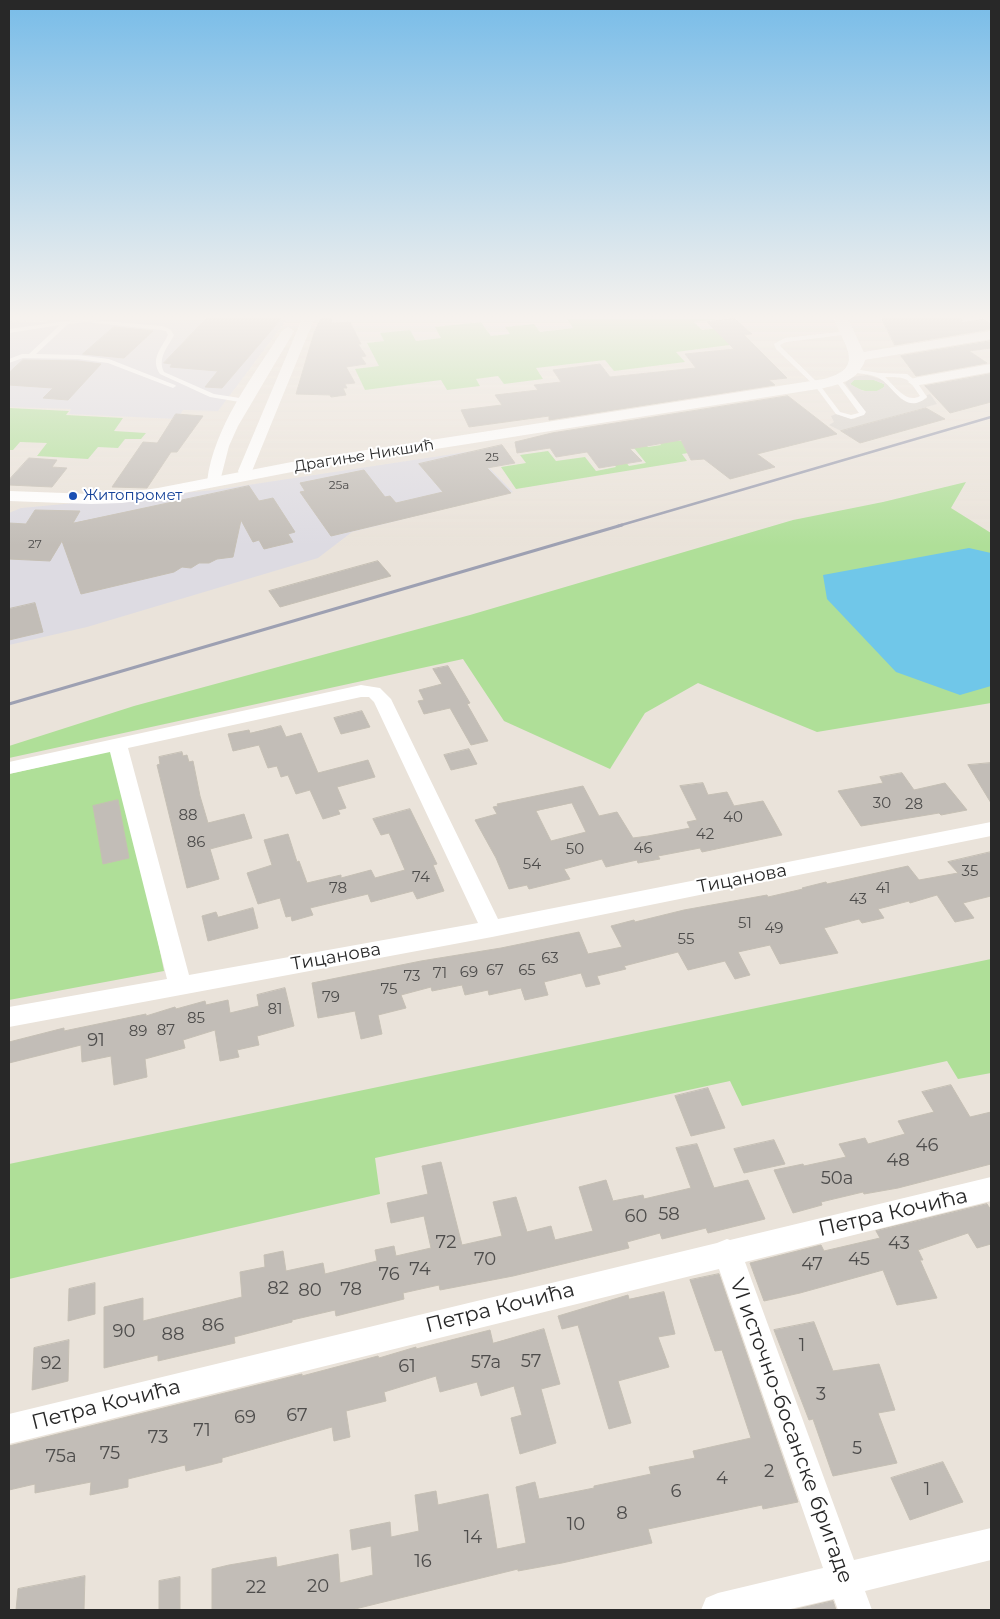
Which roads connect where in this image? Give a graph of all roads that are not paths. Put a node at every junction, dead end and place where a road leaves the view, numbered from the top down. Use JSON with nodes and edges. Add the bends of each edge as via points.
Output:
{"nodes":[{"id":1,"x":211,"y":395,"type":"edge"},
{"id":2,"x":250,"y":395,"type":"edge"},
{"id":3,"x":276,"y":395,"type":"edge"},
{"id":4,"x":756,"y":395,"type":"edge"},
{"id":5,"x":824,"y":395,"type":"edge"},
{"id":6,"x":849,"y":395,"type":"edge"},
{"id":7,"x":900,"y":395,"type":"edge"},
{"id":8,"x":924,"y":395,"type":"edge"},
{"id":9,"x":246,"y":401,"type":"junction"},
{"id":10,"x":246,"y":475,"type":"junction"},
{"id":11,"x":214,"y":482,"type":"junction"},
{"id":12,"x":9,"y":496,"type":"edge"},
{"id":13,"x":118,"y":745,"type":"junction"},
{"id":14,"x":9,"y":768,"type":"edge"},
{"id":15,"x":991,"y":829,"type":"edge"},
{"id":16,"x":492,"y":929,"type":"junction"},
{"id":17,"x":180,"y":986,"type":"junction"},
{"id":18,"x":9,"y":1017,"type":"edge"},
{"id":19,"x":991,"y":1189,"type":"edge"},
{"id":20,"x":727,"y":1252,"type":"junction"},
{"id":21,"x":9,"y":1429,"type":"edge"},
{"id":22,"x":991,"y":1544,"type":"edge"},
{"id":23,"x":850,"y":1596,"type":"edge"},
{"id":24,"x":718,"y":1610,"type":"edge"}],
"edges":[{"from":1,"to":9,"type":"lane"},
{"from":2,"to":9,"type":"street"},
{"from":3,"to":10,"type":"street","via":[[245,470]]},
{"from":4,"to":10,"type":"street","name":"Драгиње Никшић"},
{"from":5,"to":6,"type":"lane","via":[[838,413],[851,417],[862,414]]},
{"from":7,"to":8,"type":"lane","via":[[916,401],[923,399]]},
{"from":9,"to":11,"type":"street","via":[[232,423],[218,457]]},
{"from":10,"to":11,"type":"street","name":"Драгиње Никшић"},
{"from":11,"to":12,"type":"street","name":"Драгиње Никшић","via":[[122,498]]},
{"from":13,"to":14,"type":"street"},
{"from":13,"to":16,"type":"street","via":[[361,691],[374,692],[382,698]]},
{"from":13,"to":17,"type":"street"},
{"from":15,"to":16,"type":"street","name":"Тицанова"},
{"from":16,"to":17,"type":"street","name":"Тицанова"},
{"from":17,"to":18,"type":"street","name":"Тицанова"},
{"from":19,"to":20,"type":"street","name":"Петра Кочића"},
{"from":20,"to":21,"type":"street","name":"Петра Кочића"},
{"from":20,"to":23,"type":"street","name":"VI источно-босанске бригаде"},
{"from":22,"to":23,"type":"street"},
{"from":23,"to":24,"type":"street"}]}
